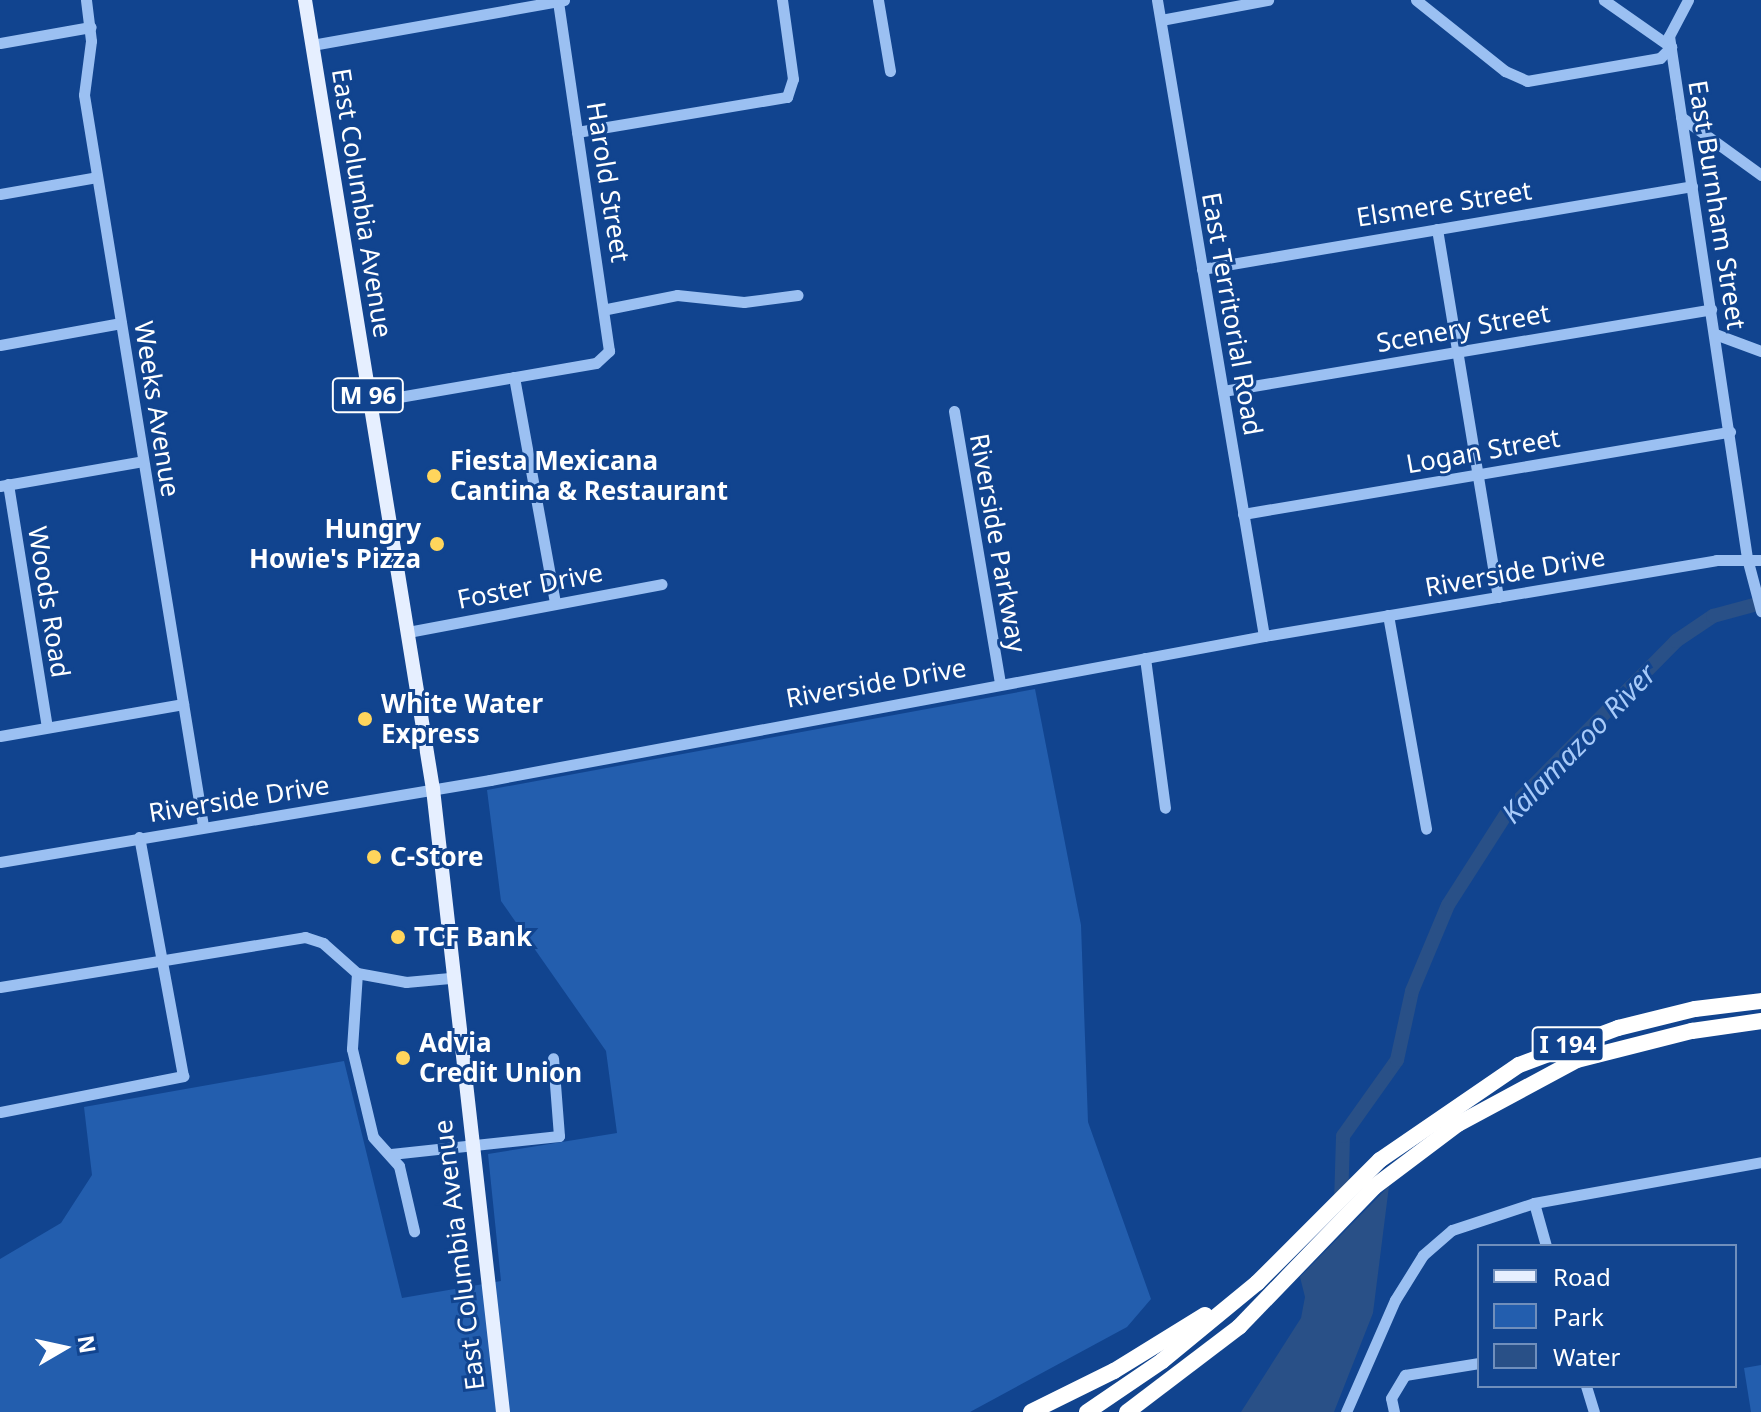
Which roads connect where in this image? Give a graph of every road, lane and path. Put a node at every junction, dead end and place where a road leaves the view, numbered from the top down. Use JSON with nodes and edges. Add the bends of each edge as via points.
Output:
{"nodes":[{"id":1,"x":86,"y":0,"type":"edge"},
{"id":2,"x":305,"y":0,"type":"edge"},
{"id":3,"x":782,"y":0,"type":"edge"},
{"id":4,"x":878,"y":0,"type":"edge"},
{"id":5,"x":1157,"y":0,"type":"edge"},
{"id":6,"x":1268,"y":0,"type":"edge"},
{"id":7,"x":1416,"y":0,"type":"edge"},
{"id":8,"x":1604,"y":0,"type":"edge"},
{"id":9,"x":1688,"y":0,"type":"edge"},
{"id":10,"x":561,"y":1,"type":"edge"},
{"id":11,"x":1161,"y":20,"type":"junction"},
{"id":12,"x":91,"y":27,"type":"junction"},
{"id":13,"x":0,"y":43,"type":"edge"},
{"id":14,"x":312,"y":45,"type":"junction"},
{"id":15,"x":1671,"y":47,"type":"junction"},
{"id":16,"x":890,"y":71,"type":"dead end"},
{"id":17,"x":1681,"y":117,"type":"junction"},
{"id":18,"x":577,"y":132,"type":"junction"},
{"id":19,"x":1760,"y":172,"type":"edge"},
{"id":20,"x":97,"y":177,"type":"junction"},
{"id":21,"x":1692,"y":186,"type":"junction"},
{"id":22,"x":0,"y":194,"type":"edge"},
{"id":23,"x":1437,"y":229,"type":"junction"},
{"id":24,"x":1202,"y":269,"type":"junction"},
{"id":25,"x":798,"y":295,"type":"dead end"},
{"id":26,"x":607,"y":309,"type":"junction"},
{"id":27,"x":1711,"y":309,"type":"junction"},
{"id":28,"x":121,"y":323,"type":"junction"},
{"id":29,"x":1715,"y":334,"type":"junction"},
{"id":30,"x":0,"y":345,"type":"edge"},
{"id":31,"x":1761,"y":351,"type":"edge"},
{"id":32,"x":1457,"y":352,"type":"junction"},
{"id":33,"x":514,"y":377,"type":"junction"},
{"id":34,"x":1223,"y":391,"type":"junction"},
{"id":35,"x":370,"y":402,"type":"junction"},
{"id":36,"x":954,"y":411,"type":"dead end"},
{"id":37,"x":1730,"y":432,"type":"junction"},
{"id":38,"x":143,"y":461,"type":"junction"},
{"id":39,"x":1478,"y":474,"type":"junction"},
{"id":40,"x":4,"y":485,"type":"edge"},
{"id":41,"x":1243,"y":514,"type":"junction"},
{"id":42,"x":1747,"y":558,"type":"junction"},
{"id":43,"x":1761,"y":560,"type":"edge"},
{"id":44,"x":661,"y":584,"type":"dead end"},
{"id":45,"x":1498,"y":597,"type":"junction"},
{"id":46,"x":555,"y":603,"type":"junction"},
{"id":47,"x":1761,"y":611,"type":"edge"},
{"id":48,"x":1388,"y":615,"type":"junction"},
{"id":49,"x":408,"y":632,"type":"junction"},
{"id":50,"x":1264,"y":636,"type":"junction"},
{"id":51,"x":1145,"y":658,"type":"junction"},
{"id":52,"x":1000,"y":683,"type":"junction"},
{"id":53,"x":183,"y":704,"type":"junction"},
{"id":54,"x":47,"y":727,"type":"junction"},
{"id":55,"x":0,"y":736,"type":"edge"},
{"id":56,"x":433,"y":789,"type":"junction"},
{"id":57,"x":1165,"y":808,"type":"dead end"},
{"id":58,"x":203,"y":826,"type":"junction"},
{"id":59,"x":1426,"y":829,"type":"dead end"},
{"id":60,"x":139,"y":837,"type":"junction"},
{"id":61,"x":0,"y":862,"type":"edge"},
{"id":62,"x":158,"y":960,"type":"junction"},
{"id":63,"x":357,"y":973,"type":"junction"},
{"id":64,"x":450,"y":978,"type":"junction"},
{"id":65,"x":0,"y":987,"type":"edge"},
{"id":66,"x":1761,"y":1001,"type":"edge"},
{"id":67,"x":1761,"y":1021,"type":"edge"},
{"id":68,"x":553,"y":1058,"type":"dead end"},
{"id":69,"x":0,"y":1112,"type":"edge"},
{"id":70,"x":469,"y":1145,"type":"junction"},
{"id":71,"x":391,"y":1154,"type":"junction"},
{"id":72,"x":1761,"y":1162,"type":"edge"},
{"id":73,"x":1534,"y":1203,"type":"junction"},
{"id":74,"x":414,"y":1231,"type":"dead end"},
{"id":75,"x":1545,"y":1244,"type":"edge"},
{"id":76,"x":1257,"y":1283,"type":"junction"},
{"id":77,"x":1477,"y":1363,"type":"edge"},
{"id":78,"x":1587,"y":1388,"type":"edge"},
{"id":79,"x":503,"y":1412,"type":"edge"},
{"id":80,"x":1031,"y":1412,"type":"edge"},
{"id":81,"x":1087,"y":1412,"type":"edge"},
{"id":82,"x":1127,"y":1412,"type":"edge"},
{"id":83,"x":1346,"y":1412,"type":"edge"},
{"id":84,"x":1394,"y":1412,"type":"edge"},
{"id":85,"x":1594,"y":1412,"type":"edge"}],
"edges":[{"from":1,"to":12,"type":"street","name":"Weeks Avenue"},
{"from":2,"to":14,"type":"main road","name":"East Columbia Avenue","number":"M 96"},
{"from":3,"to":18,"type":"street","via":[[793,79],[787,97]]},
{"from":4,"to":16,"type":"street"},
{"from":5,"to":11,"type":"street","name":"East Territorial Road"},
{"from":6,"to":11,"type":"street"},
{"from":7,"to":15,"type":"street","via":[[1505,71],[1527,81],[1660,58]]},
{"from":8,"to":15,"type":"street"},
{"from":9,"to":15,"type":"street","name":"East Burnham Street","via":[[1671,24]]},
{"from":10,"to":14,"type":"street"},
{"from":10,"to":18,"type":"street","name":"Harold Street"},
{"from":11,"to":24,"type":"street","name":"East Territorial Road"},
{"from":12,"to":13,"type":"street"},
{"from":12,"to":20,"type":"street","name":"Weeks Avenue","via":[[83,83]]},
{"from":14,"to":35,"type":"main road","name":"East Columbia Avenue","number":"M 96"},
{"from":15,"to":17,"type":"street","name":"East Burnham Street"},
{"from":17,"to":19,"type":"street"},
{"from":17,"to":21,"type":"street","name":"East Burnham Street"},
{"from":18,"to":26,"type":"street","name":"Harold Street"},
{"from":20,"to":22,"type":"street"},
{"from":20,"to":28,"type":"street","name":"Weeks Avenue"},
{"from":21,"to":23,"type":"street","name":"Elsmere Street"},
{"from":21,"to":27,"type":"street","name":"East Burnham Street"},
{"from":23,"to":24,"type":"street","name":"Elsmere Street"},
{"from":23,"to":32,"type":"street"},
{"from":24,"to":34,"type":"street","name":"East Territorial Road"},
{"from":25,"to":26,"type":"street","via":[[744,302],[677,295]]},
{"from":26,"to":33,"type":"street","name":"Harold Street","via":[[609,351],[596,363]]},
{"from":27,"to":29,"type":"street","name":"East Burnham Street"},
{"from":27,"to":32,"type":"street","name":"Scenery Street"},
{"from":28,"to":30,"type":"street"},
{"from":28,"to":38,"type":"street","name":"Weeks Avenue"},
{"from":29,"to":31,"type":"street"},
{"from":29,"to":37,"type":"street","name":"East Burnham Street"},
{"from":32,"to":34,"type":"street","name":"Scenery Street"},
{"from":32,"to":39,"type":"street"},
{"from":33,"to":35,"type":"street"},
{"from":33,"to":46,"type":"street"},
{"from":34,"to":41,"type":"street","name":"East Territorial Road"},
{"from":35,"to":49,"type":"main road","name":"East Columbia Avenue","number":"M 96"},
{"from":36,"to":52,"type":"street","name":"Riverside Parkway"},
{"from":37,"to":39,"type":"street","name":"Logan Street"},
{"from":37,"to":42,"type":"street","name":"East Burnham Street"},
{"from":38,"to":40,"type":"street"},
{"from":38,"to":53,"type":"street","name":"Weeks Avenue"},
{"from":39,"to":41,"type":"street","name":"Logan Street"},
{"from":39,"to":45,"type":"street"},
{"from":40,"to":54,"type":"street","name":"Woods Road"},
{"from":41,"to":50,"type":"street","name":"East Territorial Road"},
{"from":42,"to":43,"type":"street","name":"Riverside Drive"},
{"from":42,"to":45,"type":"street","name":"Riverside Drive"},
{"from":42,"to":47,"type":"street","name":"East Burnham Street"},
{"from":44,"to":46,"type":"street","name":"Foster Drive"},
{"from":45,"to":48,"type":"street","name":"Riverside Drive"},
{"from":46,"to":49,"type":"street","name":"Foster Drive"},
{"from":48,"to":50,"type":"street","name":"Riverside Drive"},
{"from":48,"to":59,"type":"street"},
{"from":49,"to":56,"type":"main road","name":"East Columbia Avenue","number":"M 96"},
{"from":50,"to":51,"type":"street","name":"Riverside Drive"},
{"from":51,"to":52,"type":"street","name":"Riverside Drive"},
{"from":51,"to":57,"type":"street"},
{"from":52,"to":56,"type":"street","name":"Riverside Drive"},
{"from":53,"to":54,"type":"street"},
{"from":53,"to":58,"type":"street","name":"Weeks Avenue"},
{"from":54,"to":55,"type":"street"},
{"from":56,"to":58,"type":"street","name":"Riverside Drive"},
{"from":56,"to":64,"type":"main road","name":"East Columbia Avenue","number":"M 96"},
{"from":58,"to":60,"type":"street","name":"Riverside Drive"},
{"from":60,"to":61,"type":"street","name":"Riverside Drive"},
{"from":60,"to":62,"type":"street"},
{"from":62,"to":63,"type":"street","via":[[305,937],[323,943]]},
{"from":62,"to":65,"type":"street"},
{"from":62,"to":69,"type":"street","via":[[183,1076]]},
{"from":63,"to":64,"type":"street","via":[[406,982]]},
{"from":63,"to":71,"type":"street","via":[[352,1049],[373,1137]]},
{"from":64,"to":70,"type":"main road","name":"East Columbia Avenue","number":"M 96"},
{"from":66,"to":76,"type":"highway","number":"I 194","via":[[1695,1009],[1565,1045],[1519,1065],[1399,1146]]},
{"from":67,"to":82,"type":"highway","number":"I 194","via":[[1692,1031],[1577,1060],[1458,1124],[1362,1199],[1239,1327]]},
{"from":68,"to":70,"type":"street","via":[[559,1136]]},
{"from":70,"to":71,"type":"street"},
{"from":70,"to":79,"type":"main road","name":"East Columbia Avenue","number":"M 96"},
{"from":71,"to":74,"type":"street"},
{"from":72,"to":73,"type":"street"},
{"from":73,"to":75,"type":"street"},
{"from":73,"to":83,"type":"street","via":[[1452,1230],[1423,1255],[1378,1334]]},
{"from":76,"to":80,"type":"highway","via":[[1114,1371]]},
{"from":76,"to":81,"type":"highway","number":"I 194","via":[[1162,1361]]},
{"from":77,"to":84,"type":"street","via":[[1405,1375],[1391,1398]]},
{"from":78,"to":85,"type":"street"}]}
